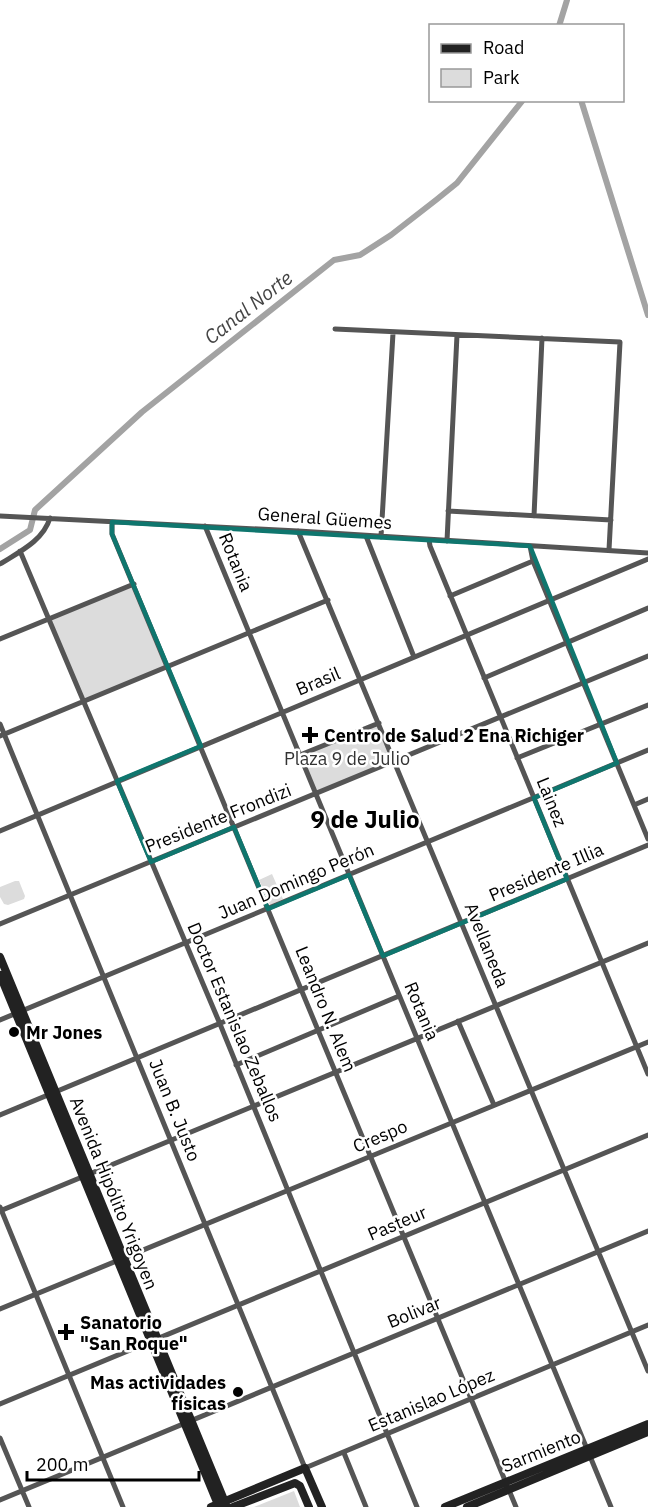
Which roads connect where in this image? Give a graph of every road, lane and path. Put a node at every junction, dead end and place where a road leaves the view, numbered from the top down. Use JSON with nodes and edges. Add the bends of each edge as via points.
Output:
{"nodes":[{"id":1,"x":335,"y":329,"type":"dead end"},
{"id":2,"x":393,"y":333,"type":"junction"},
{"id":3,"x":457,"y":335,"type":"junction"},
{"id":4,"x":542,"y":338,"type":"junction"},
{"id":5,"x":448,"y":511,"type":"junction"},
{"id":6,"x":0,"y":516,"type":"edge"},
{"id":7,"x":534,"y":516,"type":"junction"},
{"id":8,"x":50,"y":518,"type":"junction"},
{"id":9,"x":611,"y":520,"type":"junction"},
{"id":10,"x":112,"y":522,"type":"junction"},
{"id":11,"x":205,"y":526,"type":"junction"},
{"id":12,"x":298,"y":531,"type":"junction"},
{"id":13,"x":366,"y":536,"type":"junction"},
{"id":14,"x":381,"y":537,"type":"junction"},
{"id":15,"x":429,"y":540,"type":"junction"},
{"id":16,"x":447,"y":541,"type":"junction"},
{"id":17,"x":530,"y":546,"type":"junction"},
{"id":18,"x":609,"y":550,"type":"junction"},
{"id":19,"x":21,"y":551,"type":"junction"},
{"id":20,"x":648,"y":553,"type":"edge"},
{"id":21,"x":648,"y":559,"type":"edge"},
{"id":22,"x":534,"y":561,"type":"junction"},
{"id":23,"x":0,"y":564,"type":"edge"},
{"id":24,"x":134,"y":584,"type":"junction"},
{"id":25,"x":450,"y":596,"type":"junction"},
{"id":26,"x":328,"y":600,"type":"junction"},
{"id":27,"x":549,"y":600,"type":"junction"},
{"id":28,"x":648,"y":608,"type":"edge"},
{"id":29,"x":49,"y":618,"type":"junction"},
{"id":30,"x":249,"y":633,"type":"junction"},
{"id":31,"x":466,"y":635,"type":"junction"},
{"id":32,"x":0,"y":639,"type":"edge"},
{"id":33,"x":567,"y":643,"type":"junction"},
{"id":34,"x":648,"y":656,"type":"edge"},
{"id":35,"x":414,"y":657,"type":"junction"},
{"id":36,"x":168,"y":667,"type":"junction"},
{"id":37,"x":484,"y":678,"type":"junction"},
{"id":38,"x":361,"y":679,"type":"junction"},
{"id":39,"x":584,"y":683,"type":"junction"},
{"id":40,"x":84,"y":701,"type":"junction"},
{"id":41,"x":648,"y":705,"type":"edge"},
{"id":42,"x":282,"y":712,"type":"junction"},
{"id":43,"x":500,"y":717,"type":"junction"},
{"id":44,"x":379,"y":723,"type":"junction"},
{"id":45,"x":0,"y":724,"type":"edge"},
{"id":46,"x":601,"y":724,"type":"junction"},
{"id":47,"x":2,"y":736,"type":"edge"},
{"id":48,"x":201,"y":746,"type":"junction"},
{"id":49,"x":648,"y":750,"type":"edge"},
{"id":50,"x":300,"y":755,"type":"junction"},
{"id":51,"x":517,"y":758,"type":"junction"},
{"id":52,"x":394,"y":761,"type":"junction"},
{"id":53,"x":617,"y":763,"type":"junction"},
{"id":54,"x":117,"y":781,"type":"junction"},
{"id":55,"x":316,"y":794,"type":"junction"},
{"id":56,"x":534,"y":798,"type":"junction"},
{"id":57,"x":648,"y":799,"type":"edge"},
{"id":58,"x":634,"y":805,"type":"junction"},
{"id":59,"x":37,"y":815,"type":"junction"},
{"id":60,"x":234,"y":827,"type":"junction"},
{"id":61,"x":0,"y":831,"type":"edge"},
{"id":62,"x":648,"y":839,"type":"edge"},
{"id":63,"x":428,"y":842,"type":"junction"},
{"id":64,"x":648,"y":845,"type":"edge"},
{"id":65,"x":151,"y":862,"type":"junction"},
{"id":66,"x":349,"y":875,"type":"junction"},
{"id":67,"x":567,"y":879,"type":"junction"},
{"id":68,"x":71,"y":895,"type":"junction"},
{"id":69,"x":268,"y":909,"type":"junction"},
{"id":70,"x":462,"y":923,"type":"junction"},
{"id":71,"x":0,"y":924,"type":"edge"},
{"id":72,"x":186,"y":943,"type":"junction"},
{"id":73,"x":648,"y":943,"type":"edge"},
{"id":74,"x":383,"y":956,"type":"junction"},
{"id":75,"x":0,"y":957,"type":"edge"},
{"id":76,"x":602,"y":962,"type":"junction"},
{"id":77,"x":0,"y":975,"type":"edge"},
{"id":78,"x":104,"y":977,"type":"junction"},
{"id":79,"x":302,"y":990,"type":"junction"},
{"id":80,"x":399,"y":996,"type":"junction"},
{"id":81,"x":496,"y":1006,"type":"junction"},
{"id":82,"x":19,"y":1013,"type":"junction"},
{"id":83,"x":0,"y":1020,"type":"edge"},
{"id":84,"x":458,"y":1021,"type":"junction"},
{"id":85,"x":220,"y":1024,"type":"junction"},
{"id":86,"x":318,"y":1030,"type":"junction"},
{"id":87,"x":418,"y":1038,"type":"junction"},
{"id":88,"x":648,"y":1042,"type":"edge"},
{"id":89,"x":637,"y":1047,"type":"junction"},
{"id":90,"x":138,"y":1058,"type":"junction"},
{"id":91,"x":236,"y":1065,"type":"junction"},
{"id":92,"x":335,"y":1072,"type":"junction"},
{"id":93,"x":648,"y":1074,"type":"edge"},
{"id":94,"x":531,"y":1090,"type":"junction"},
{"id":95,"x":53,"y":1094,"type":"junction"},
{"id":96,"x":494,"y":1105,"type":"junction"},
{"id":97,"x":254,"y":1106,"type":"junction"},
{"id":98,"x":0,"y":1115,"type":"edge"},
{"id":99,"x":451,"y":1122,"type":"junction"},
{"id":100,"x":648,"y":1135,"type":"edge"},
{"id":101,"x":171,"y":1140,"type":"junction"},
{"id":102,"x":371,"y":1156,"type":"junction"},
{"id":103,"x":564,"y":1170,"type":"junction"},
{"id":104,"x":87,"y":1176,"type":"junction"},
{"id":105,"x":287,"y":1191,"type":"junction"},
{"id":106,"x":485,"y":1203,"type":"junction"},
{"id":107,"x":1,"y":1210,"type":"edge"},
{"id":108,"x":206,"y":1223,"type":"junction"},
{"id":109,"x":648,"y":1231,"type":"edge"},
{"id":110,"x":404,"y":1236,"type":"junction"},
{"id":111,"x":598,"y":1252,"type":"junction"},
{"id":112,"x":121,"y":1260,"type":"junction"},
{"id":113,"x":320,"y":1271,"type":"junction"},
{"id":114,"x":519,"y":1285,"type":"junction"},
{"id":115,"x":36,"y":1294,"type":"junction"},
{"id":116,"x":239,"y":1305,"type":"junction"},
{"id":117,"x":0,"y":1309,"type":"edge"},
{"id":118,"x":438,"y":1319,"type":"junction"},
{"id":119,"x":648,"y":1325,"type":"edge"},
{"id":120,"x":632,"y":1332,"type":"junction"},
{"id":121,"x":154,"y":1340,"type":"junction"},
{"id":122,"x":353,"y":1353,"type":"junction"},
{"id":123,"x":552,"y":1365,"type":"junction"},
{"id":124,"x":648,"y":1371,"type":"edge"},
{"id":125,"x":69,"y":1376,"type":"junction"},
{"id":126,"x":273,"y":1388,"type":"junction"},
{"id":127,"x":471,"y":1400,"type":"junction"},
{"id":128,"x":0,"y":1404,"type":"edge"},
{"id":129,"x":188,"y":1422,"type":"junction"},
{"id":130,"x":648,"y":1424,"type":"edge"},
{"id":131,"x":648,"y":1432,"type":"edge"},
{"id":132,"x":387,"y":1434,"type":"junction"},
{"id":133,"x":0,"y":1438,"type":"edge"},
{"id":134,"x":344,"y":1453,"type":"junction"},
{"id":135,"x":588,"y":1453,"type":"junction"},
{"id":136,"x":102,"y":1457,"type":"junction"},
{"id":137,"x":305,"y":1468,"type":"junction"},
{"id":138,"x":507,"y":1486,"type":"junction"},
{"id":139,"x":22,"y":1491,"type":"junction"},
{"id":140,"x":0,"y":1500,"type":"edge"},
{"id":141,"x":220,"y":1505,"type":"edge"},
{"id":142,"x":29,"y":1507,"type":"edge"},
{"id":143,"x":123,"y":1507,"type":"edge"},
{"id":144,"x":233,"y":1507,"type":"edge"},
{"id":145,"x":309,"y":1507,"type":"edge"},
{"id":146,"x":322,"y":1507,"type":"edge"},
{"id":147,"x":366,"y":1507,"type":"edge"},
{"id":148,"x":417,"y":1507,"type":"edge"},
{"id":149,"x":446,"y":1507,"type":"edge"},
{"id":150,"x":467,"y":1507,"type":"edge"},
{"id":151,"x":516,"y":1507,"type":"edge"},
{"id":152,"x":611,"y":1507,"type":"edge"}],
"edges":[{"from":1,"to":2,"type":"street"},
{"from":2,"to":3,"type":"street"},
{"from":2,"to":14,"type":"street"},
{"from":3,"to":4,"type":"street"},
{"from":3,"to":5,"type":"street"},
{"from":4,"to":7,"type":"street"},
{"from":4,"to":9,"type":"street","via":[[621,342]]},
{"from":5,"to":7,"type":"street"},
{"from":5,"to":16,"type":"street"},
{"from":6,"to":8,"type":"street","name":"General Güemes"},
{"from":7,"to":9,"type":"street"},
{"from":8,"to":10,"type":"street","name":"General Güemes"},
{"from":8,"to":19,"type":"street","via":[[45,531]]},
{"from":9,"to":18,"type":"street"},
{"from":10,"to":11,"type":"street","name":"General Güemes"},
{"from":10,"to":24,"type":"street","name":"Leandro N. Alem","via":[[112,534]]},
{"from":11,"to":12,"type":"street","name":"General Güemes"},
{"from":11,"to":30,"type":"street","name":"Rotania"},
{"from":12,"to":13,"type":"street","name":"General Güemes"},
{"from":12,"to":26,"type":"street","name":"Avellaneda"},
{"from":13,"to":14,"type":"street","name":"General Güemes"},
{"from":13,"to":35,"type":"street"},
{"from":14,"to":15,"type":"street","name":"General Güemes"},
{"from":15,"to":16,"type":"street","name":"General Güemes"},
{"from":15,"to":25,"type":"street","name":"Lainez"},
{"from":16,"to":17,"type":"street","name":"General Güemes"},
{"from":17,"to":18,"type":"street","name":"General Güemes"},
{"from":17,"to":22,"type":"street"},
{"from":18,"to":20,"type":"street","name":"General Güemes"},
{"from":19,"to":23,"type":"street"},
{"from":19,"to":29,"type":"street","name":"Doctor Estanislao Zeballos"},
{"from":21,"to":27,"type":"street","name":"Brasil"},
{"from":22,"to":25,"type":"street"},
{"from":22,"to":27,"type":"street"},
{"from":24,"to":29,"type":"street"},
{"from":24,"to":36,"type":"street","name":"Leandro N. Alem"},
{"from":25,"to":31,"type":"street","name":"Lainez"},
{"from":26,"to":30,"type":"street"},
{"from":26,"to":38,"type":"street","name":"Avellaneda"},
{"from":27,"to":31,"type":"street","name":"Brasil"},
{"from":27,"to":33,"type":"street"},
{"from":28,"to":33,"type":"street"},
{"from":29,"to":32,"type":"street"},
{"from":29,"to":40,"type":"street","name":"Doctor Estanislao Zeballos"},
{"from":30,"to":36,"type":"street"},
{"from":30,"to":42,"type":"street","name":"Rotania"},
{"from":31,"to":35,"type":"street","name":"Brasil"},
{"from":31,"to":37,"type":"street","name":"Lainez"},
{"from":33,"to":37,"type":"street"},
{"from":33,"to":39,"type":"street"},
{"from":34,"to":39,"type":"street","name":"Presidente Frondizi"},
{"from":35,"to":38,"type":"street","name":"Brasil"},
{"from":36,"to":40,"type":"street"},
{"from":36,"to":48,"type":"street","name":"Leandro N. Alem"},
{"from":37,"to":43,"type":"street","name":"Lainez"},
{"from":38,"to":42,"type":"street","name":"Brasil"},
{"from":38,"to":44,"type":"street","name":"Avellaneda"},
{"from":39,"to":43,"type":"street","name":"Presidente Frondizi"},
{"from":39,"to":46,"type":"street"},
{"from":40,"to":47,"type":"street"},
{"from":40,"to":54,"type":"street","name":"Doctor Estanislao Zeballos"},
{"from":41,"to":46,"type":"street"},
{"from":42,"to":48,"type":"street","name":"Brasil"},
{"from":42,"to":50,"type":"street","name":"Rotania"},
{"from":43,"to":51,"type":"street","name":"Lainez"},
{"from":43,"to":52,"type":"street","name":"Presidente Frondizi"},
{"from":44,"to":50,"type":"street"},
{"from":44,"to":52,"type":"street","name":"Avellaneda"},
{"from":45,"to":47,"type":"street","name":"Juan B. Justo"},
{"from":46,"to":51,"type":"street"},
{"from":46,"to":53,"type":"street"},
{"from":47,"to":59,"type":"street","name":"Juan B. Justo"},
{"from":48,"to":54,"type":"street","name":"Brasil"},
{"from":48,"to":60,"type":"street","name":"Leandro N. Alem"},
{"from":49,"to":53,"type":"street","name":"Juan Domingo Perón"},
{"from":50,"to":55,"type":"street","name":"Rotania"},
{"from":51,"to":56,"type":"street","name":"Lainez"},
{"from":52,"to":55,"type":"street","name":"Presidente Frondizi"},
{"from":52,"to":63,"type":"street","name":"Avellaneda"},
{"from":53,"to":56,"type":"street","name":"Juan Domingo Perón"},
{"from":53,"to":58,"type":"street"},
{"from":54,"to":59,"type":"street","name":"Brasil"},
{"from":54,"to":65,"type":"street","name":"Doctor Estanislao Zeballos"},
{"from":55,"to":60,"type":"street","name":"Presidente Frondizi"},
{"from":55,"to":66,"type":"street","name":"Rotania"},
{"from":56,"to":63,"type":"street","name":"Juan Domingo Perón"},
{"from":56,"to":67,"type":"street","name":"Lainez"},
{"from":57,"to":58,"type":"street"},
{"from":58,"to":62,"type":"street"},
{"from":59,"to":61,"type":"street","name":"Brasil"},
{"from":59,"to":68,"type":"street","name":"Juan B. Justo"},
{"from":60,"to":65,"type":"street","name":"Presidente Frondizi"},
{"from":60,"to":69,"type":"street","name":"Leandro N. Alem"},
{"from":63,"to":66,"type":"street","name":"Juan Domingo Perón"},
{"from":63,"to":70,"type":"street","name":"Avellaneda"},
{"from":64,"to":67,"type":"street","name":"Presidente Illia"},
{"from":65,"to":68,"type":"street","name":"Presidente Frondizi"},
{"from":65,"to":72,"type":"street","name":"Doctor Estanislao Zeballos"},
{"from":66,"to":69,"type":"street","name":"Juan Domingo Perón"},
{"from":66,"to":74,"type":"street","name":"Rotania"},
{"from":67,"to":70,"type":"street","name":"Presidente Illia"},
{"from":67,"to":76,"type":"street","name":"Lainez"},
{"from":68,"to":71,"type":"street","name":"Presidente Frondizi"},
{"from":68,"to":78,"type":"street","name":"Juan B. Justo"},
{"from":69,"to":72,"type":"street","name":"Juan Domingo Perón"},
{"from":69,"to":79,"type":"street","name":"Leandro N. Alem"},
{"from":70,"to":74,"type":"street","name":"Presidente Illia"},
{"from":70,"to":81,"type":"street","name":"Avellaneda"},
{"from":72,"to":78,"type":"street","name":"Juan Domingo Perón"},
{"from":72,"to":85,"type":"street","name":"Doctor Estanislao Zeballos"},
{"from":73,"to":76,"type":"street"},
{"from":74,"to":79,"type":"street","name":"Presidente Illia"},
{"from":74,"to":80,"type":"street","name":"Rotania"},
{"from":75,"to":82,"type":"street","name":"Avenida Hipólito Yrigoyen"},
{"from":76,"to":81,"type":"street"},
{"from":76,"to":89,"type":"street","name":"Lainez"},
{"from":77,"to":82,"type":"street","name":"Avenida Hipólito Yrigoyen"},
{"from":78,"to":82,"type":"street","name":"Juan Domingo Perón"},
{"from":78,"to":90,"type":"street","name":"Juan B. Justo"},
{"from":79,"to":85,"type":"street","name":"Presidente Illia"},
{"from":79,"to":86,"type":"street","name":"Leandro N. Alem"},
{"from":80,"to":86,"type":"street"},
{"from":80,"to":87,"type":"street","name":"Rotania"},
{"from":81,"to":84,"type":"street"},
{"from":81,"to":94,"type":"street","name":"Avellaneda"},
{"from":82,"to":83,"type":"street","name":"Juan Domingo Perón"},
{"from":82,"to":95,"type":"street","name":"Avenida Hipólito Yrigoyen"},
{"from":84,"to":87,"type":"street"},
{"from":84,"to":96,"type":"street"},
{"from":85,"to":90,"type":"street","name":"Presidente Illia"},
{"from":85,"to":91,"type":"street","name":"Doctor Estanislao Zeballos"},
{"from":86,"to":91,"type":"street"},
{"from":86,"to":92,"type":"street","name":"Leandro N. Alem"},
{"from":87,"to":92,"type":"street"},
{"from":87,"to":99,"type":"street","name":"Rotania"},
{"from":88,"to":89,"type":"street","name":"Crespo"},
{"from":89,"to":93,"type":"street","name":"Lainez"},
{"from":89,"to":94,"type":"street","name":"Crespo"},
{"from":90,"to":95,"type":"street","name":"Presidente Illia"},
{"from":90,"to":101,"type":"street","name":"Juan B. Justo"},
{"from":91,"to":97,"type":"street","name":"Doctor Estanislao Zeballos"},
{"from":92,"to":97,"type":"street"},
{"from":92,"to":102,"type":"street","name":"Leandro N. Alem"},
{"from":94,"to":96,"type":"street","name":"Crespo"},
{"from":94,"to":103,"type":"street","name":"Avellaneda"},
{"from":95,"to":98,"type":"street","name":"Presidente Illia"},
{"from":95,"to":104,"type":"street","name":"Avenida Hipólito Yrigoyen"},
{"from":96,"to":99,"type":"street","name":"Crespo"},
{"from":97,"to":101,"type":"street"},
{"from":97,"to":105,"type":"street","name":"Doctor Estanislao Zeballos"},
{"from":99,"to":102,"type":"street","name":"Crespo"},
{"from":99,"to":106,"type":"street","name":"Rotania"},
{"from":100,"to":103,"type":"street","name":"Pasteur"},
{"from":101,"to":104,"type":"street"},
{"from":101,"to":108,"type":"street","name":"Juan B. Justo"},
{"from":102,"to":105,"type":"street","name":"Crespo"},
{"from":102,"to":110,"type":"street","name":"Leandro N. Alem"},
{"from":103,"to":106,"type":"street","name":"Pasteur"},
{"from":103,"to":111,"type":"street","name":"Avellaneda"},
{"from":104,"to":107,"type":"street"},
{"from":104,"to":112,"type":"street","name":"Avenida Hipólito Yrigoyen"},
{"from":105,"to":108,"type":"street","name":"Crespo"},
{"from":105,"to":113,"type":"street","name":"Doctor Estanislao Zeballos"},
{"from":106,"to":110,"type":"street","name":"Pasteur"},
{"from":106,"to":114,"type":"street","name":"Rotania"},
{"from":107,"to":115,"type":"street"},
{"from":108,"to":112,"type":"street","name":"Crespo"},
{"from":108,"to":116,"type":"street","name":"Juan B. Justo"},
{"from":109,"to":111,"type":"street","name":"Bolivar"},
{"from":110,"to":113,"type":"street","name":"Pasteur"},
{"from":110,"to":118,"type":"street","name":"Leandro N. Alem"},
{"from":111,"to":114,"type":"street","name":"Bolivar"},
{"from":111,"to":120,"type":"street","name":"Avellaneda"},
{"from":112,"to":115,"type":"street","name":"Crespo"},
{"from":112,"to":121,"type":"street","name":"Avenida Hipólito Yrigoyen"},
{"from":113,"to":116,"type":"street","name":"Pasteur"},
{"from":113,"to":122,"type":"street","name":"Doctor Estanislao Zeballos"},
{"from":114,"to":118,"type":"street","name":"Bolivar"},
{"from":114,"to":123,"type":"street","name":"Rotania"},
{"from":115,"to":117,"type":"street","name":"Crespo"},
{"from":115,"to":125,"type":"street"},
{"from":116,"to":121,"type":"street","name":"Pasteur"},
{"from":116,"to":126,"type":"street","name":"Juan B. Justo"},
{"from":118,"to":122,"type":"street","name":"Bolivar"},
{"from":118,"to":127,"type":"street","name":"Leandro N. Alem"},
{"from":119,"to":120,"type":"street","name":"Estanislao López"},
{"from":120,"to":123,"type":"street","name":"Estanislao López"},
{"from":120,"to":124,"type":"street","name":"Avellaneda"},
{"from":121,"to":125,"type":"street","name":"Pasteur"},
{"from":121,"to":129,"type":"street","name":"Avenida Hipólito Yrigoyen"},
{"from":122,"to":126,"type":"street","name":"Bolivar"},
{"from":122,"to":132,"type":"street","name":"Doctor Estanislao Zeballos"},
{"from":123,"to":127,"type":"street","name":"Estanislao López"},
{"from":123,"to":135,"type":"street","name":"Rotania"},
{"from":125,"to":128,"type":"street","name":"Pasteur"},
{"from":125,"to":136,"type":"street"},
{"from":126,"to":129,"type":"street","name":"Bolivar"},
{"from":126,"to":137,"type":"street","name":"Juan B. Justo"},
{"from":127,"to":132,"type":"street","name":"Estanislao López"},
{"from":127,"to":138,"type":"street","name":"Leandro N. Alem"},
{"from":129,"to":136,"type":"street"},
{"from":129,"to":141,"type":"street","name":"Avenida Hipólito Yrigoyen"},
{"from":130,"to":135,"type":"street","name":"Sarmiento"},
{"from":131,"to":135,"type":"street","name":"Sarmiento"},
{"from":132,"to":134,"type":"street","name":"Estanislao López"},
{"from":132,"to":148,"type":"street","name":"Doctor Estanislao Zeballos"},
{"from":133,"to":139,"type":"street"},
{"from":134,"to":137,"type":"street","name":"Estanislao López"},
{"from":134,"to":147,"type":"street"},
{"from":135,"to":138,"type":"street","name":"Sarmiento"},
{"from":135,"to":152,"type":"street","name":"Rotania"},
{"from":136,"to":139,"type":"street"},
{"from":136,"to":143,"type":"street"},
{"from":137,"to":141,"type":"street","name":"Estanislao López"},
{"from":137,"to":146,"type":"street","name":"Juan B. Justo"},
{"from":138,"to":149,"type":"street","name":"Sarmiento"},
{"from":138,"to":150,"type":"street","name":"Sarmiento"},
{"from":138,"to":151,"type":"street","name":"Leandro N. Alem"},
{"from":139,"to":140,"type":"street"},
{"from":139,"to":142,"type":"street"},
{"from":144,"to":145,"type":"street","via":[[290,1483],[300,1486]]}]}
